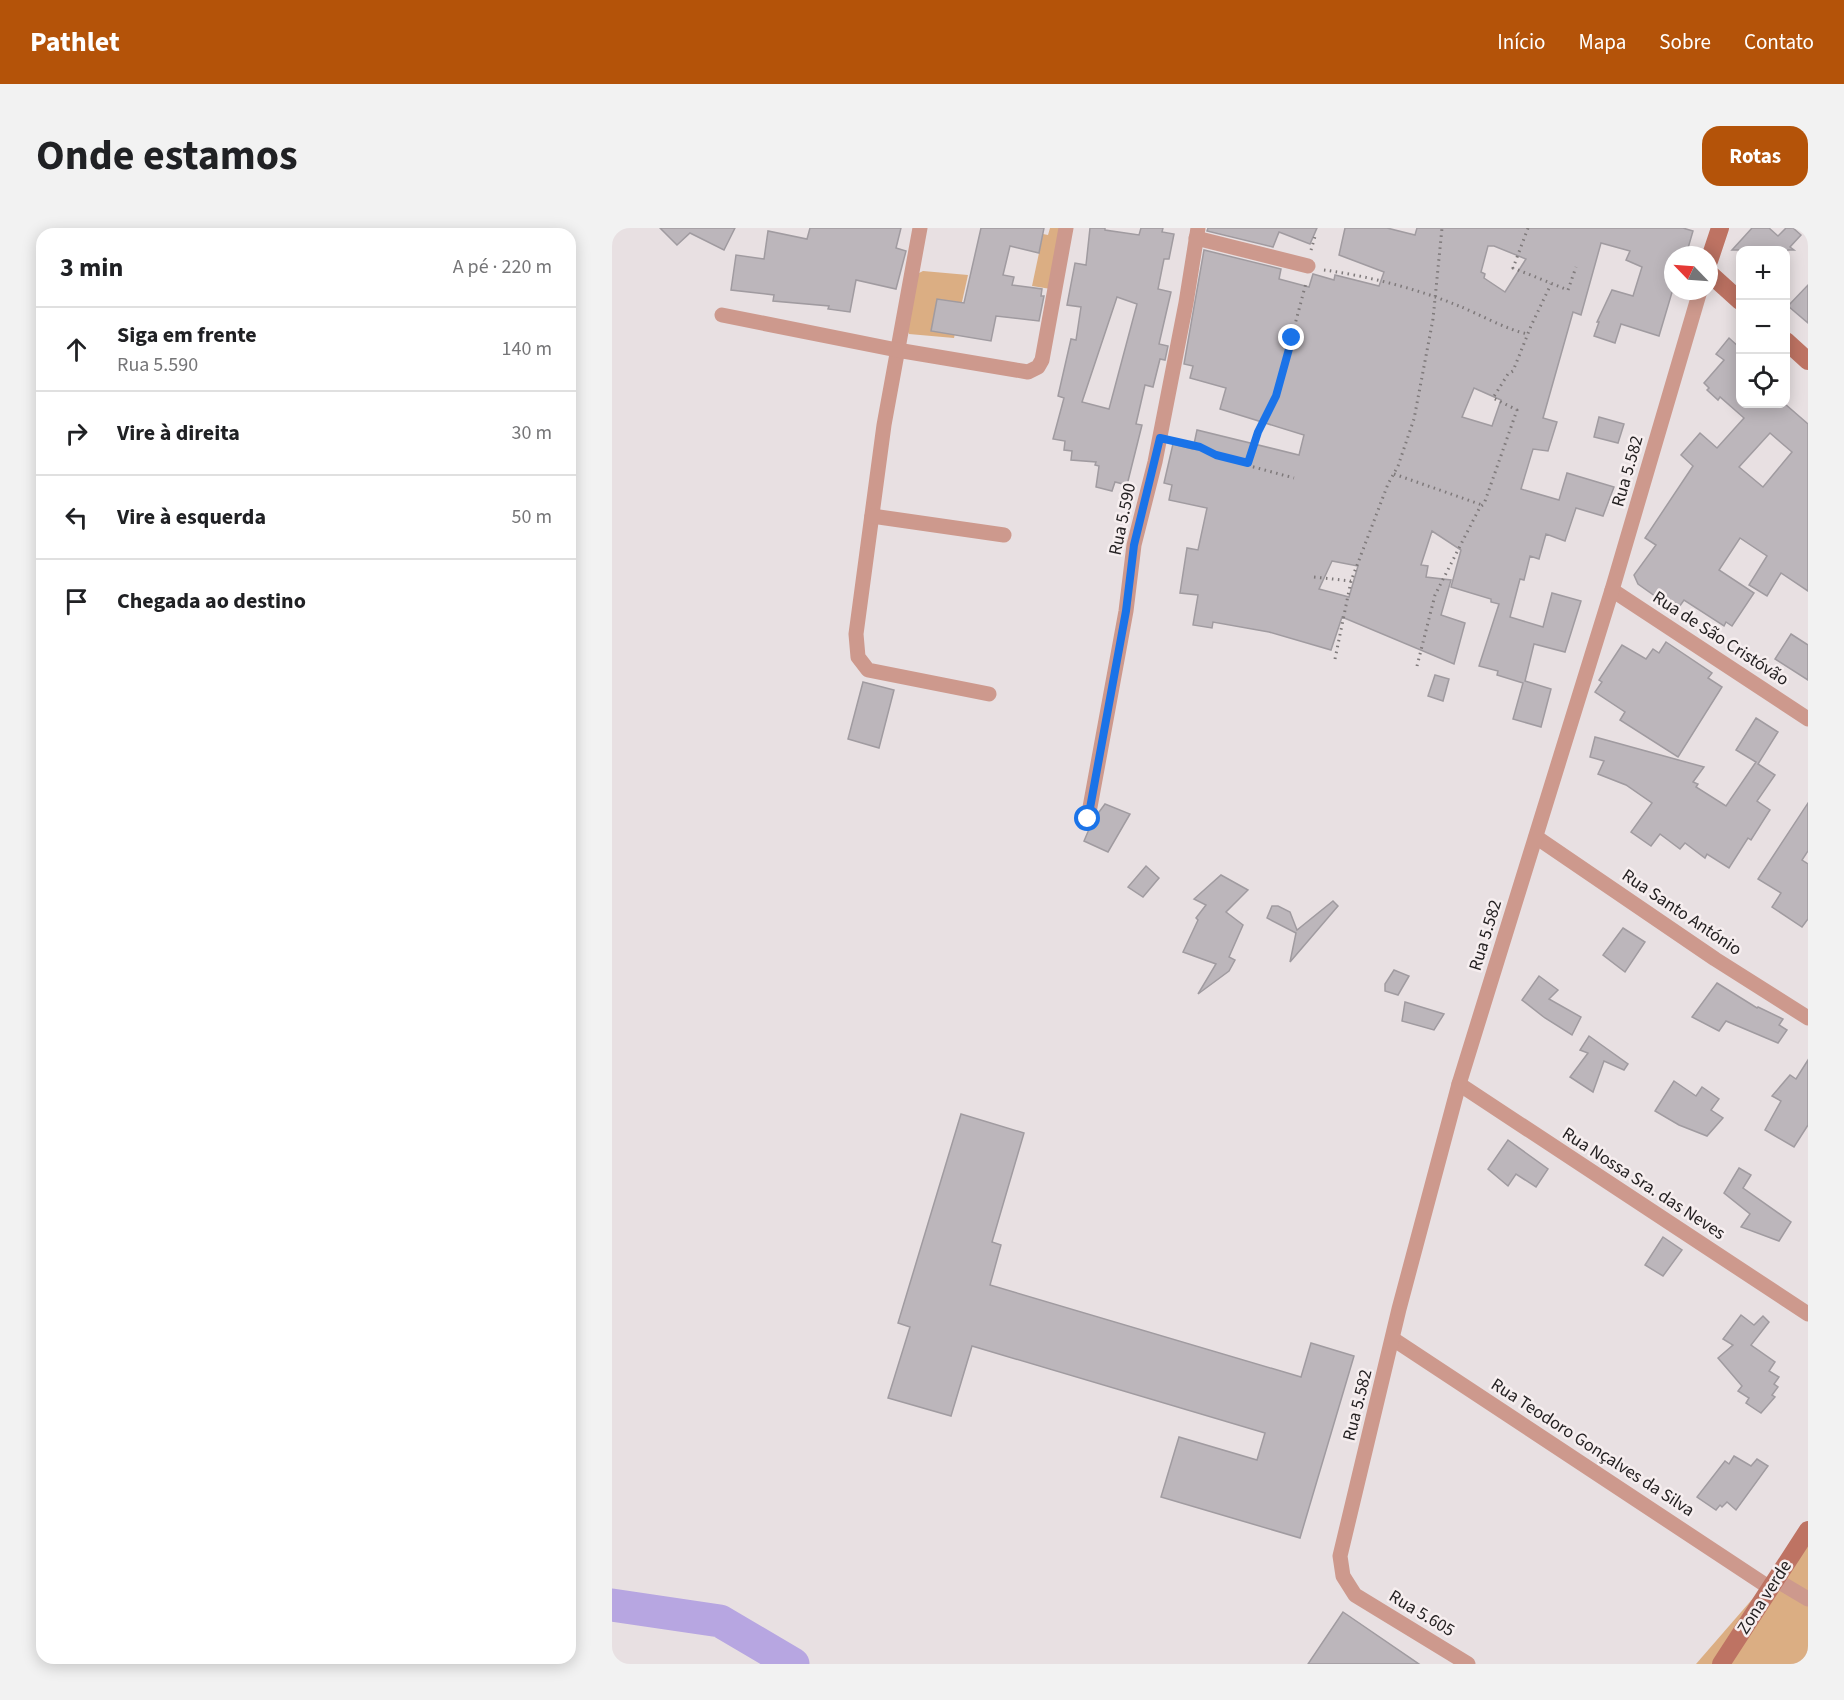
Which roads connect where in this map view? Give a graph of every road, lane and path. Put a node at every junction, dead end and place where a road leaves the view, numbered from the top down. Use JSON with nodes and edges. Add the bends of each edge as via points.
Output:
{"nodes":[{"id":1,"x":920,"y":228,"type":"edge"},
{"id":2,"x":1066,"y":228,"type":"edge"},
{"id":3,"x":1442,"y":228,"type":"edge"},
{"id":4,"x":1528,"y":228,"type":"edge"},
{"id":5,"x":1720,"y":228,"type":"edge"},
{"id":6,"x":1197,"y":233,"type":"edge"},
{"id":7,"x":1714,"y":246,"type":"edge"},
{"id":8,"x":1308,"y":266,"type":"junction"},
{"id":9,"x":1576,"y":267,"type":"dead end"},
{"id":10,"x":1718,"y":281,"type":"edge"},
{"id":11,"x":1551,"y":284,"type":"junction"},
{"id":12,"x":1434,"y":297,"type":"junction"},
{"id":13,"x":1697,"y":300,"type":"edge"},
{"id":14,"x":1739,"y":300,"type":"edge"},
{"id":15,"x":722,"y":315,"type":"dead end"},
{"id":16,"x":1528,"y":334,"type":"junction"},
{"id":17,"x":1790,"y":346,"type":"edge"},
{"id":18,"x":897,"y":350,"type":"junction"},
{"id":19,"x":1808,"y":362,"type":"edge"},
{"id":20,"x":1160,"y":438,"type":"junction"},
{"id":21,"x":1248,"y":463,"type":"junction"},
{"id":22,"x":1394,"y":474,"type":"junction"},
{"id":23,"x":1294,"y":478,"type":"dead end"},
{"id":24,"x":1482,"y":505,"type":"junction"},
{"id":25,"x":872,"y":516,"type":"junction"},
{"id":26,"x":1004,"y":535,"type":"dead end"},
{"id":27,"x":1314,"y":577,"type":"dead end"},
{"id":28,"x":1351,"y":581,"type":"junction"},
{"id":29,"x":1612,"y":590,"type":"junction"},
{"id":30,"x":1335,"y":659,"type":"dead end"},
{"id":31,"x":1418,"y":666,"type":"dead end"},
{"id":32,"x":989,"y":694,"type":"dead end"},
{"id":33,"x":1808,"y":719,"type":"edge"},
{"id":34,"x":1088,"y":819,"type":"dead end"},
{"id":35,"x":1536,"y":837,"type":"junction"},
{"id":36,"x":1808,"y":1018,"type":"edge"},
{"id":37,"x":1459,"y":1084,"type":"junction"},
{"id":38,"x":1808,"y":1314,"type":"edge"},
{"id":39,"x":1393,"y":1339,"type":"junction"},
{"id":40,"x":1808,"y":1530,"type":"edge"},
{"id":41,"x":1773,"y":1584,"type":"junction"},
{"id":42,"x":1355,"y":1595,"type":"joint"},
{"id":43,"x":1808,"y":1599,"type":"edge"},
{"id":44,"x":1468,"y":1664,"type":"edge"},
{"id":45,"x":1721,"y":1664,"type":"edge"}],
"edges":[{"from":1,"to":18,"type":"street"},
{"from":2,"to":18,"type":"street","via":[[1038,368],[1028,372]]},
{"from":3,"to":12,"type":"path"},
{"from":4,"to":11,"type":"path","via":[[1513,268]]},
{"from":5,"to":7,"type":"street"},
{"from":6,"to":8,"type":"street"},
{"from":6,"to":20,"type":"street","name":"Rua 5.590"},
{"from":8,"to":12,"type":"path"},
{"from":8,"to":21,"type":"path","via":[[1299,316],[1276,396]]},
{"from":9,"to":11,"type":"path","via":[[1568,290]]},
{"from":10,"to":14,"type":"street"},
{"from":11,"to":16,"type":"path"},
{"from":12,"to":16,"type":"path"},
{"from":12,"to":22,"type":"path","via":[[1414,419]]},
{"from":13,"to":29,"type":"street","name":"Rua 5.582"},
{"from":15,"to":18,"type":"street"},
{"from":16,"to":24,"type":"path","via":[[1513,371],[1492,398],[1517,410]]},
{"from":17,"to":19,"type":"street"},
{"from":18,"to":25,"type":"street"},
{"from":20,"to":21,"type":"path"},
{"from":20,"to":34,"type":"street","name":"Rua 5.590","via":[[1134,545],[1126,611]]},
{"from":21,"to":23,"type":"path"},
{"from":22,"to":24,"type":"path"},
{"from":22,"to":28,"type":"path"},
{"from":24,"to":31,"type":"path","via":[[1435,595]]},
{"from":25,"to":26,"type":"street"},
{"from":25,"to":32,"type":"street","via":[[856,634],[858,657],[868,670]]},
{"from":27,"to":28,"type":"path"},
{"from":28,"to":30,"type":"path"},
{"from":29,"to":33,"type":"street","name":"Rua de São Cristóvão"},
{"from":29,"to":35,"type":"street","name":"Rua 5.582"},
{"from":35,"to":36,"type":"street","name":"Rua Santo António"},
{"from":35,"to":37,"type":"street","name":"Rua 5.582"},
{"from":37,"to":38,"type":"street","name":"Rua Nossa Sra. das Neves"},
{"from":37,"to":39,"type":"street","name":"Rua 5.582"},
{"from":39,"to":41,"type":"street","name":"Rua Teodoro Gonçalves da Silva"},
{"from":39,"to":42,"type":"street","name":"Rua 5.582","via":[[1340,1556],[1343,1576]]},
{"from":40,"to":41,"type":"street","name":"Zona verde"},
{"from":41,"to":43,"type":"street","name":"Rua Teodoro Gonçalves da Silva"},
{"from":41,"to":45,"type":"street","name":"Zona verde"},
{"from":42,"to":44,"type":"street","name":"Rua 5.605"}]}
